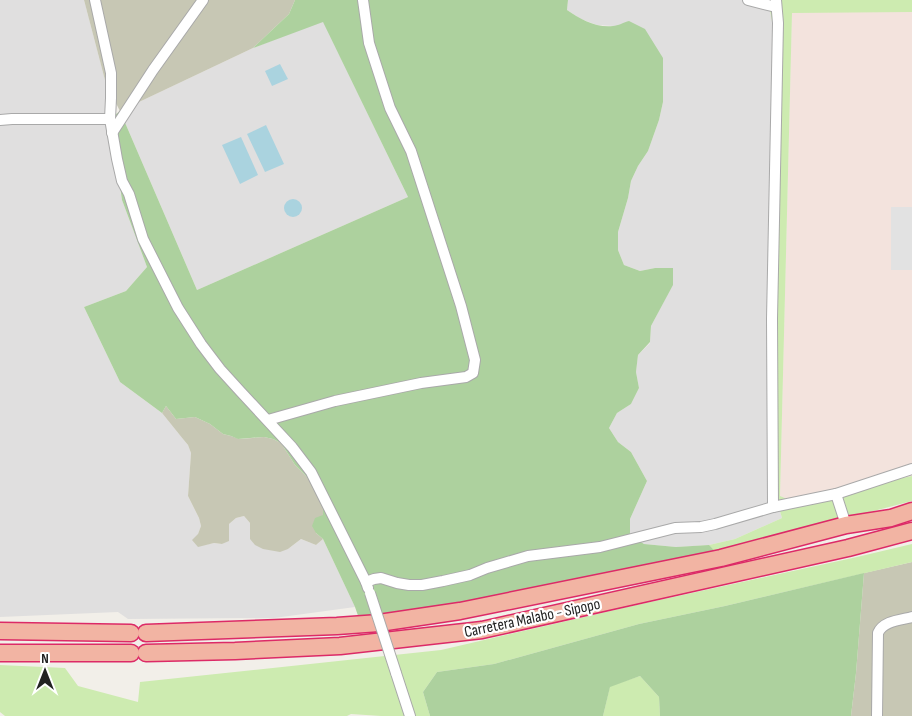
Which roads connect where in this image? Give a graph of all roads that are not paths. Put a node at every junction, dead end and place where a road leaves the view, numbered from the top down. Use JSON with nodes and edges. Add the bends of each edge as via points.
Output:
{"nodes":[{"id":1,"x":95,"y":0,"type":"edge"},
{"id":2,"x":203,"y":0,"type":"edge"},
{"id":3,"x":363,"y":0,"type":"edge"},
{"id":4,"x":748,"y":0,"type":"edge"},
{"id":5,"x":776,"y":3,"type":"edge"},
{"id":6,"x":110,"y":119,"type":"junction"},
{"id":7,"x":0,"y":120,"type":"edge"},
{"id":8,"x":112,"y":133,"type":"junction"},
{"id":9,"x":268,"y":420,"type":"junction"},
{"id":10,"x":912,"y":469,"type":"edge"},
{"id":11,"x":836,"y":494,"type":"junction"},
{"id":12,"x":773,"y":507,"type":"junction"},
{"id":13,"x":912,"y":511,"type":"edge"},
{"id":14,"x":846,"y":525,"type":"junction"},
{"id":15,"x":912,"y":531,"type":"edge"},
{"id":16,"x":366,"y":582,"type":"junction"},
{"id":17,"x":912,"y":617,"type":"edge"},
{"id":18,"x":0,"y":631,"type":"edge"},
{"id":19,"x":0,"y":653,"type":"edge"},
{"id":20,"x":410,"y":716,"type":"edge"},
{"id":21,"x":877,"y":716,"type":"edge"}],
"edges":[{"from":1,"to":6,"type":"street","via":[[111,73]]},
{"from":2,"to":8,"type":"street"},
{"from":3,"to":9,"type":"street","via":[[369,43],[390,108],[412,151],[461,306],[475,360],[473,373],[466,378],[421,383],[335,401]]},
{"from":4,"to":5,"type":"street"},
{"from":5,"to":12,"type":"street"},
{"from":6,"to":7,"type":"street"},
{"from":6,"to":8,"type":"street"},
{"from":8,"to":9,"type":"street","via":[[122,181],[143,238],[178,308],[220,369]]},
{"from":9,"to":16,"type":"street","via":[[311,472]]},
{"from":10,"to":11,"type":"street"},
{"from":11,"to":12,"type":"street"},
{"from":11,"to":14,"type":"street"},
{"from":12,"to":16,"type":"street","via":[[701,527],[675,528],[600,547],[528,556],[470,575],[422,585],[382,578]]},
{"from":13,"to":14,"type":"highway","name":"Carretera Malabo - Sipopo"},
{"from":14,"to":18,"type":"highway","name":"Carretera Malabo - Sipopo","via":[[721,558],[460,611],[379,623],[139,633]]},
{"from":15,"to":19,"type":"highway","name":"Carretera Malabo - Sipopo","via":[[482,630],[340,646],[138,653]]},
{"from":16,"to":20,"type":"street","bridge":true},
{"from":17,"to":21,"type":"street","via":[[880,627]]}]}
